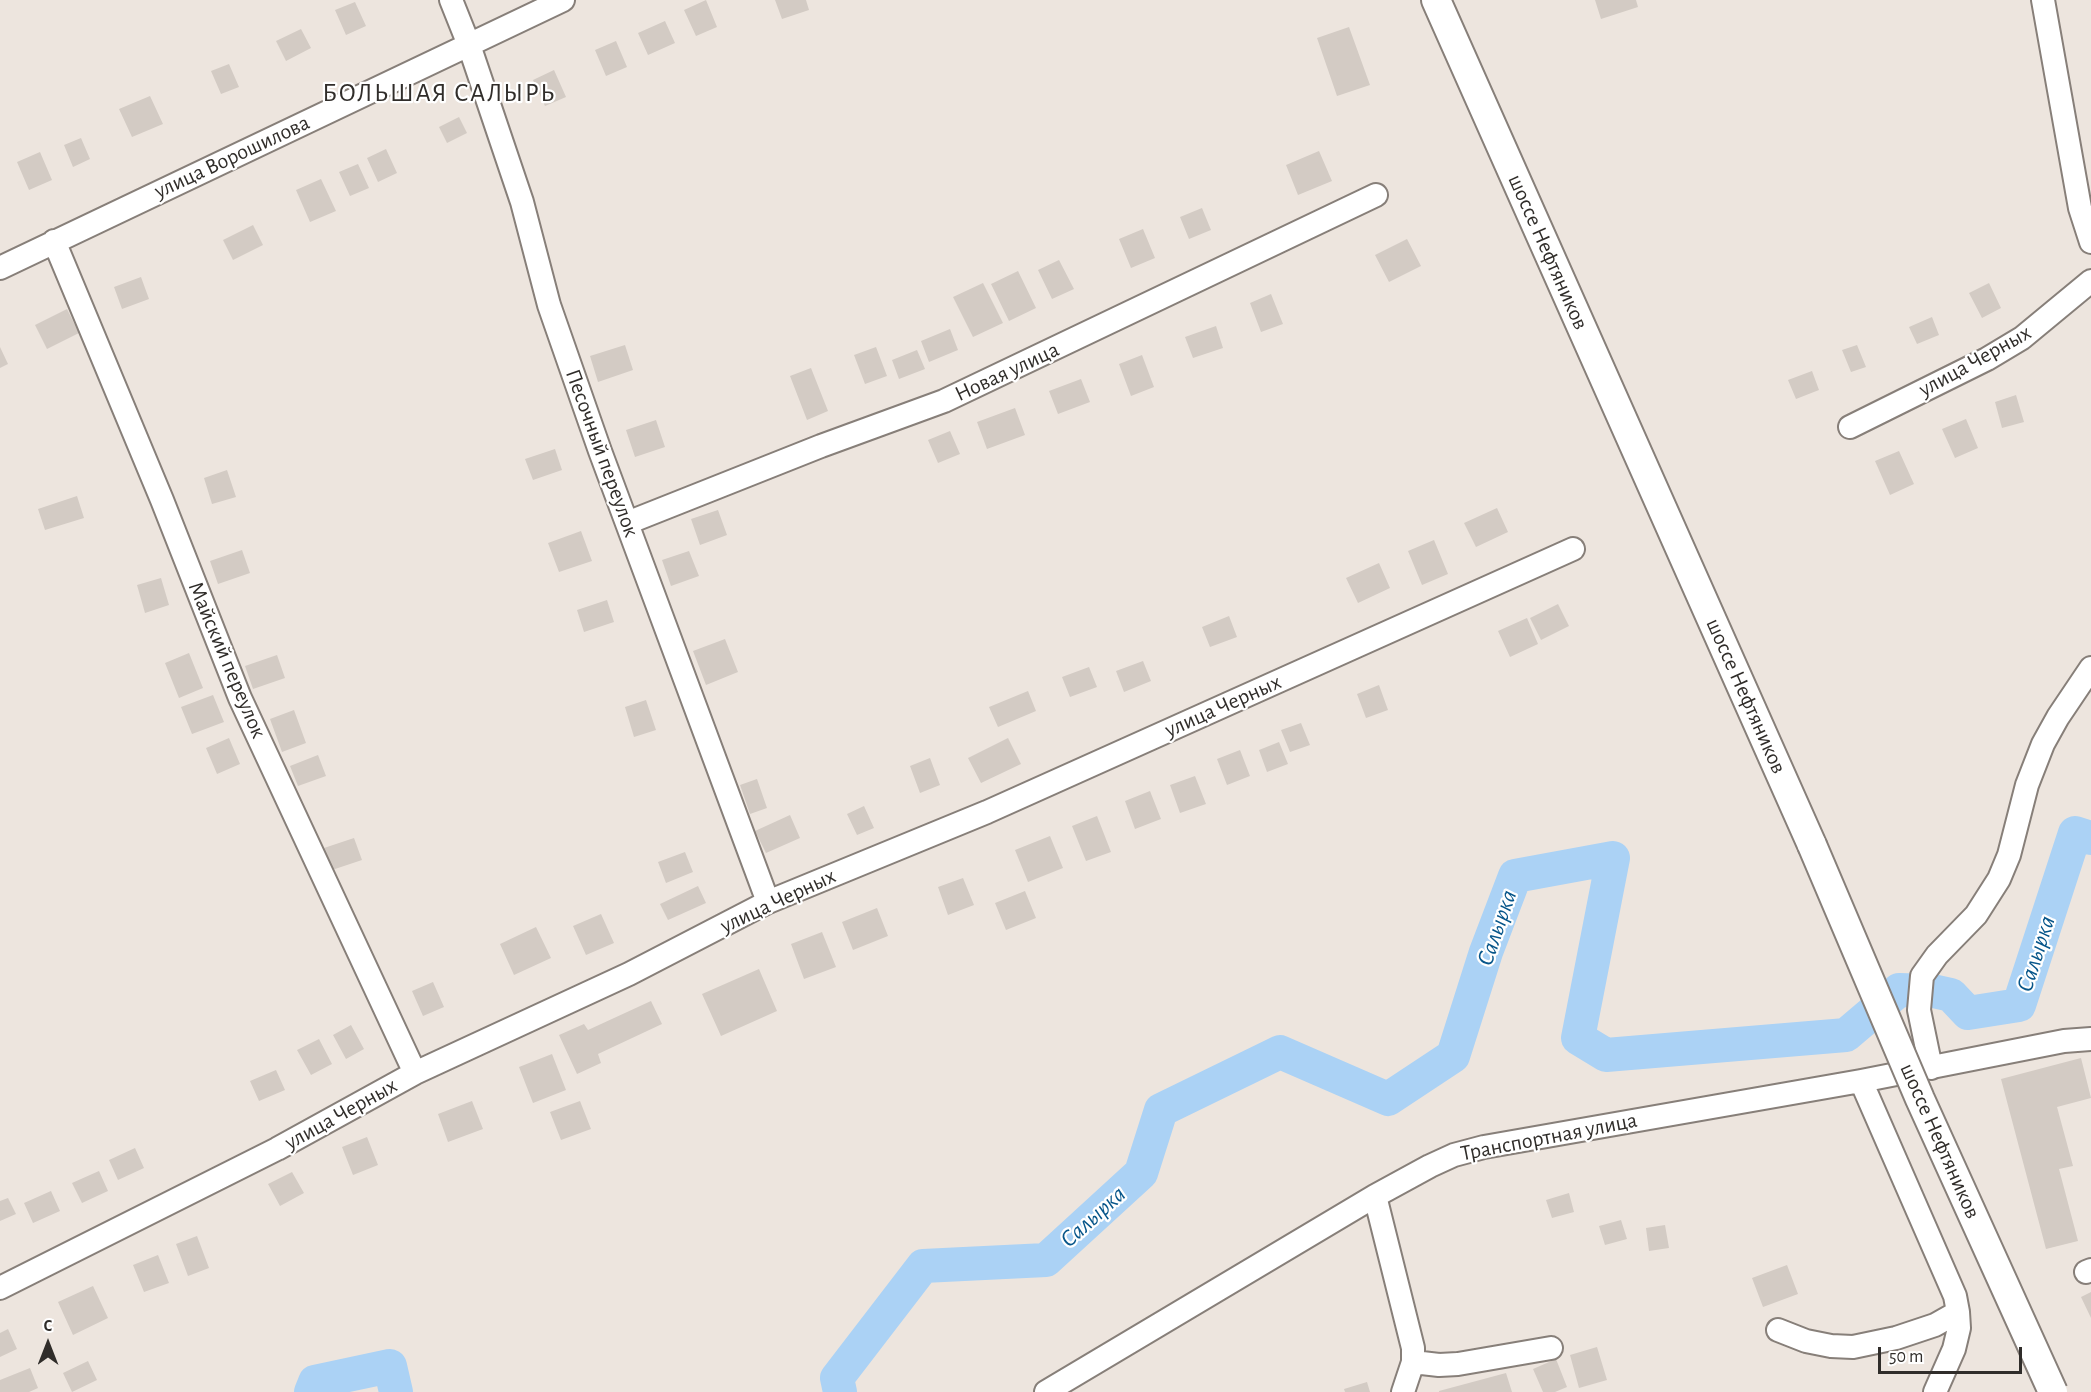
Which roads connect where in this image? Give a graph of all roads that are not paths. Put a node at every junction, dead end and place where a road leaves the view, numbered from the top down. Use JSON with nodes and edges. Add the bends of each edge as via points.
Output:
{"nodes":[{"id":1,"x":451,"y":0,"type":"edge"},
{"id":2,"x":563,"y":0,"type":"edge"},
{"id":3,"x":1436,"y":0,"type":"edge"},
{"id":4,"x":2043,"y":0,"type":"edge"},
{"id":5,"x":469,"y":45,"type":"junction"},
{"id":6,"x":1376,"y":195,"type":"dead end"},
{"id":7,"x":54,"y":241,"type":"junction"},
{"id":8,"x":2091,"y":242,"type":"edge"},
{"id":9,"x":0,"y":268,"type":"edge"},
{"id":10,"x":2091,"y":281,"type":"edge"},
{"id":11,"x":1850,"y":427,"type":"dead end"},
{"id":12,"x":627,"y":523,"type":"junction"},
{"id":13,"x":1573,"y":549,"type":"dead end"},
{"id":14,"x":2091,"y":668,"type":"edge"},
{"id":15,"x":768,"y":902,"type":"junction"},
{"id":16,"x":2091,"y":1038,"type":"edge"},
{"id":17,"x":1931,"y":1068,"type":"junction"},
{"id":18,"x":416,"y":1073,"type":"junction"},
{"id":19,"x":1861,"y":1082,"type":"junction"},
{"id":20,"x":1375,"y":1196,"type":"junction"},
{"id":21,"x":0,"y":1288,"type":"edge"},
{"id":22,"x":1958,"y":1312,"type":"junction"},
{"id":23,"x":1778,"y":1330,"type":"dead end"},
{"id":24,"x":1551,"y":1348,"type":"dead end"},
{"id":25,"x":1413,"y":1362,"type":"junction"},
{"id":26,"x":1046,"y":1392,"type":"edge"},
{"id":27,"x":1403,"y":1392,"type":"edge"},
{"id":28,"x":1935,"y":1392,"type":"edge"},
{"id":29,"x":2053,"y":1392,"type":"edge"}],
"edges":[{"from":1,"to":5,"type":"street","name":"Песочный переулок"},
{"from":2,"to":5,"type":"street","name":"улица Ворошилова"},
{"from":3,"to":29,"type":"main road","name":"шоссе Нефтяников","bridge":true},
{"from":4,"to":8,"type":"street","via":[[2080,208]]},
{"from":5,"to":7,"type":"street","name":"улица Ворошилова"},
{"from":5,"to":12,"type":"street","name":"Песочный переулок","via":[[522,202],[549,305]]},
{"from":6,"to":12,"type":"street","name":"Новая улица","via":[[944,401]]},
{"from":7,"to":9,"type":"street","name":"улица Ворошилова"},
{"from":7,"to":18,"type":"street","name":"Майский переулок","via":[[240,698]]},
{"from":10,"to":11,"type":"street","name":"улица Черных","via":[[2022,338]]},
{"from":12,"to":15,"type":"street","name":"Песочный переулок"},
{"from":13,"to":15,"type":"street","name":"улица Черных","via":[[987,812]]},
{"from":14,"to":17,"type":"street","via":[[2043,744],[1999,879],[1976,915],[1922,975],[1919,1010]]},
{"from":15,"to":18,"type":"street","name":"улица Черных","via":[[629,974]]},
{"from":16,"to":17,"type":"street","name":"Транспортная улица"},
{"from":17,"to":19,"type":"street","name":"Транспортная улица"},
{"from":18,"to":21,"type":"street","name":"улица Черных","via":[[277,1149]]},
{"from":19,"to":20,"type":"street","name":"Транспортная улица","via":[[1484,1147],[1454,1155]]},
{"from":19,"to":22,"type":"street","via":[[1955,1296]]},
{"from":20,"to":25,"type":"street","via":[[1411,1335]]},
{"from":20,"to":26,"type":"street","name":"Транспортная улица"},
{"from":22,"to":23,"type":"street","via":[[1935,1325],[1853,1347],[1806,1341]]},
{"from":22,"to":28,"type":"street","via":[[1959,1328],[1953,1349]]},
{"from":24,"to":25,"type":"street","via":[[1458,1364]]},
{"from":25,"to":27,"type":"street"}]}
